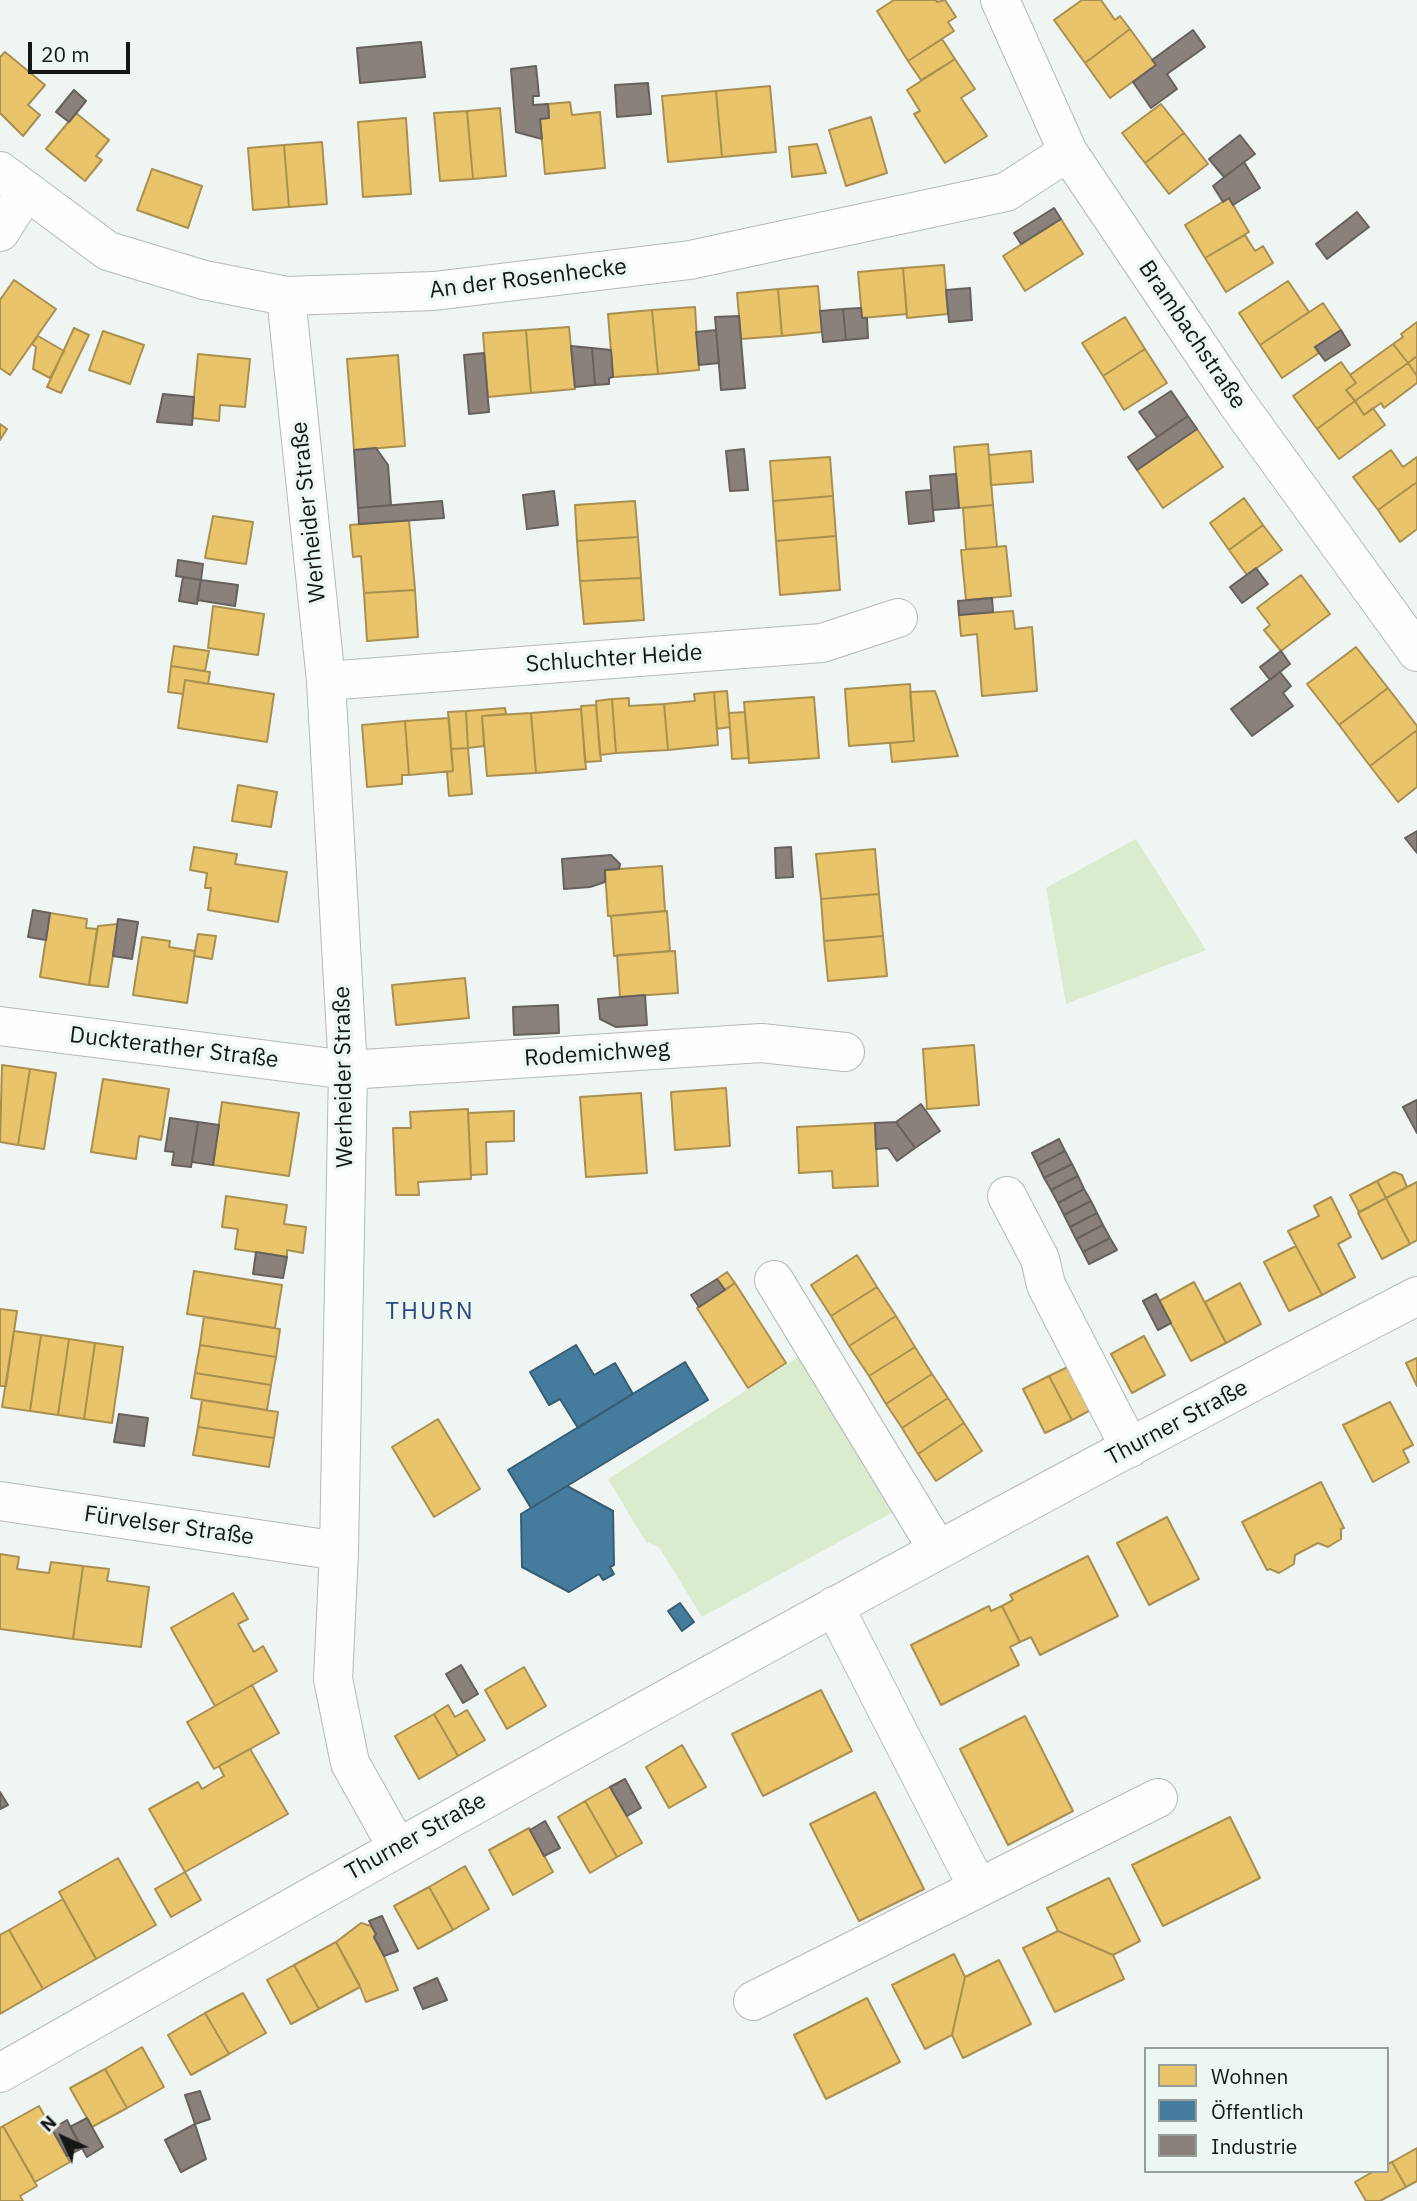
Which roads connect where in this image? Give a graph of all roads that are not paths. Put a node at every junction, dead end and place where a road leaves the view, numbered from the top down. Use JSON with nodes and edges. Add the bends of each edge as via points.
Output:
{"nodes":[{"id":1,"x":1000,"y":0,"type":"edge"},
{"id":2,"x":1068,"y":152,"type":"junction"},
{"id":3,"x":13,"y":181,"type":"edge"},
{"id":4,"x":0,"y":232,"type":"edge"},
{"id":5,"x":286,"y":296,"type":"junction"},
{"id":6,"x":898,"y":618,"type":"dead end"},
{"id":7,"x":1417,"y":652,"type":"edge"},
{"id":8,"x":326,"y":681,"type":"junction"},
{"id":9,"x":0,"y":1026,"type":"edge"},
{"id":10,"x":845,"y":1052,"type":"dead end"},
{"id":11,"x":348,"y":1070,"type":"junction"},
{"id":12,"x":1007,"y":1196,"type":"dead end"},
{"id":13,"x":774,"y":1280,"type":"dead end"},
{"id":14,"x":1417,"y":1296,"type":"edge"},
{"id":15,"x":1130,"y":1448,"type":"junction"},
{"id":16,"x":0,"y":1501,"type":"edge"},
{"id":17,"x":938,"y":1550,"type":"junction"},
{"id":18,"x":339,"y":1551,"type":"junction"},
{"id":19,"x":834,"y":1606,"type":"junction"},
{"id":20,"x":1158,"y":1798,"type":"dead end"},
{"id":21,"x":397,"y":1847,"type":"junction"},
{"id":22,"x":978,"y":1888,"type":"junction"},
{"id":23,"x":753,"y":2001,"type":"dead end"},
{"id":24,"x":0,"y":2073,"type":"edge"}],
"edges":[{"from":1,"to":2,"type":"street","name":"Brambachstraße"},
{"from":2,"to":5,"type":"street","name":"An der Rosenhecke","via":[[1006,192],[690,260],[434,291]]},
{"from":2,"to":7,"type":"street","name":"Brambachstraße","via":[[1237,402]]},
{"from":3,"to":4,"type":"street"},
{"from":3,"to":5,"type":"street","name":"An der Rosenhecke","via":[[108,251],[204,280]]},
{"from":5,"to":8,"type":"street","name":"Werheider Straße"},
{"from":6,"to":8,"type":"street","name":"Schluchter Heide","via":[[822,643]]},
{"from":8,"to":11,"type":"street","name":"Werheider Straße"},
{"from":9,"to":11,"type":"street","name":"Duckterather Straße"},
{"from":10,"to":11,"type":"street","name":"Rodemichweg","via":[[761,1043]]},
{"from":11,"to":18,"type":"street","name":"Werheider Straße"},
{"from":12,"to":15,"type":"street","via":[[1040,1259],[1046,1285]]},
{"from":13,"to":17,"type":"street"},
{"from":14,"to":15,"type":"street","name":"Thurner Straße"},
{"from":15,"to":17,"type":"street","name":"Thurner Straße"},
{"from":16,"to":18,"type":"street","name":"Fürvelser Straße"},
{"from":17,"to":19,"type":"street","name":"Thurner Straße"},
{"from":18,"to":21,"type":"street","name":"Werheider Straße","via":[[333,1679],[350,1763]]},
{"from":19,"to":21,"type":"street","name":"Thurner Straße"},
{"from":19,"to":22,"type":"street"},
{"from":20,"to":22,"type":"street"},
{"from":21,"to":24,"type":"street","name":"Thurner Straße"},
{"from":22,"to":23,"type":"street"}]}
